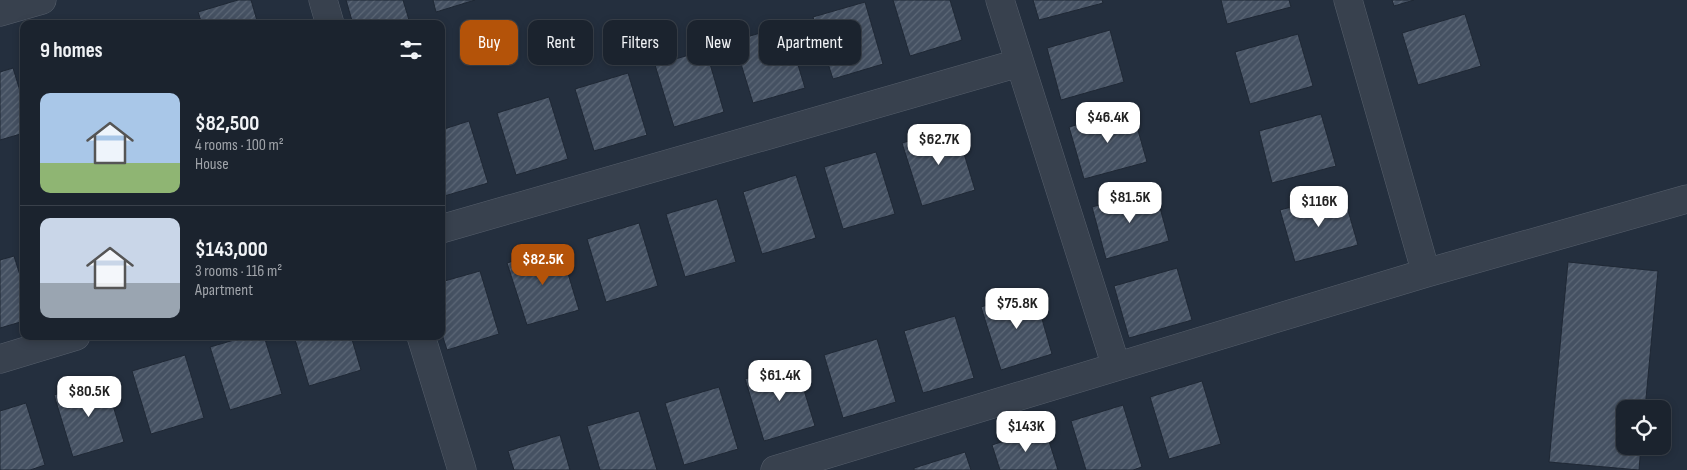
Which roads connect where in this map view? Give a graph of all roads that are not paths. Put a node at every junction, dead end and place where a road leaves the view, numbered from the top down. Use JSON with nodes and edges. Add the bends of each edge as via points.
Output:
{"nodes":[{"id":1,"x":42,"y":0,"type":"edge"},
{"id":2,"x":323,"y":0,"type":"edge"},
{"id":3,"x":1000,"y":0,"type":"edge"},
{"id":4,"x":1348,"y":0,"type":"edge"},
{"id":5,"x":0,"y":12,"type":"edge"},
{"id":6,"x":329,"y":20,"type":"edge"},
{"id":7,"x":1020,"y":63,"type":"junction"},
{"id":8,"x":1687,"y":199,"type":"edge"},
{"id":9,"x":445,"y":228,"type":"edge"},
{"id":10,"x":1426,"y":273,"type":"junction"},
{"id":11,"x":63,"y":340,"type":"edge"},
{"id":12,"x":422,"y":340,"type":"edge"},
{"id":13,"x":0,"y":359,"type":"edge"},
{"id":14,"x":1116,"y":366,"type":"junction"},
{"id":15,"x":462,"y":470,"type":"edge"},
{"id":16,"x":775,"y":470,"type":"edge"}],
"edges":[{"from":1,"to":5,"type":"street"},
{"from":2,"to":6,"type":"street"},
{"from":3,"to":7,"type":"street"},
{"from":4,"to":10,"type":"street"},
{"from":7,"to":9,"type":"street"},
{"from":7,"to":14,"type":"street"},
{"from":8,"to":10,"type":"street"},
{"from":10,"to":14,"type":"street"},
{"from":11,"to":13,"type":"street"},
{"from":12,"to":15,"type":"street"},
{"from":14,"to":16,"type":"street"}]}
